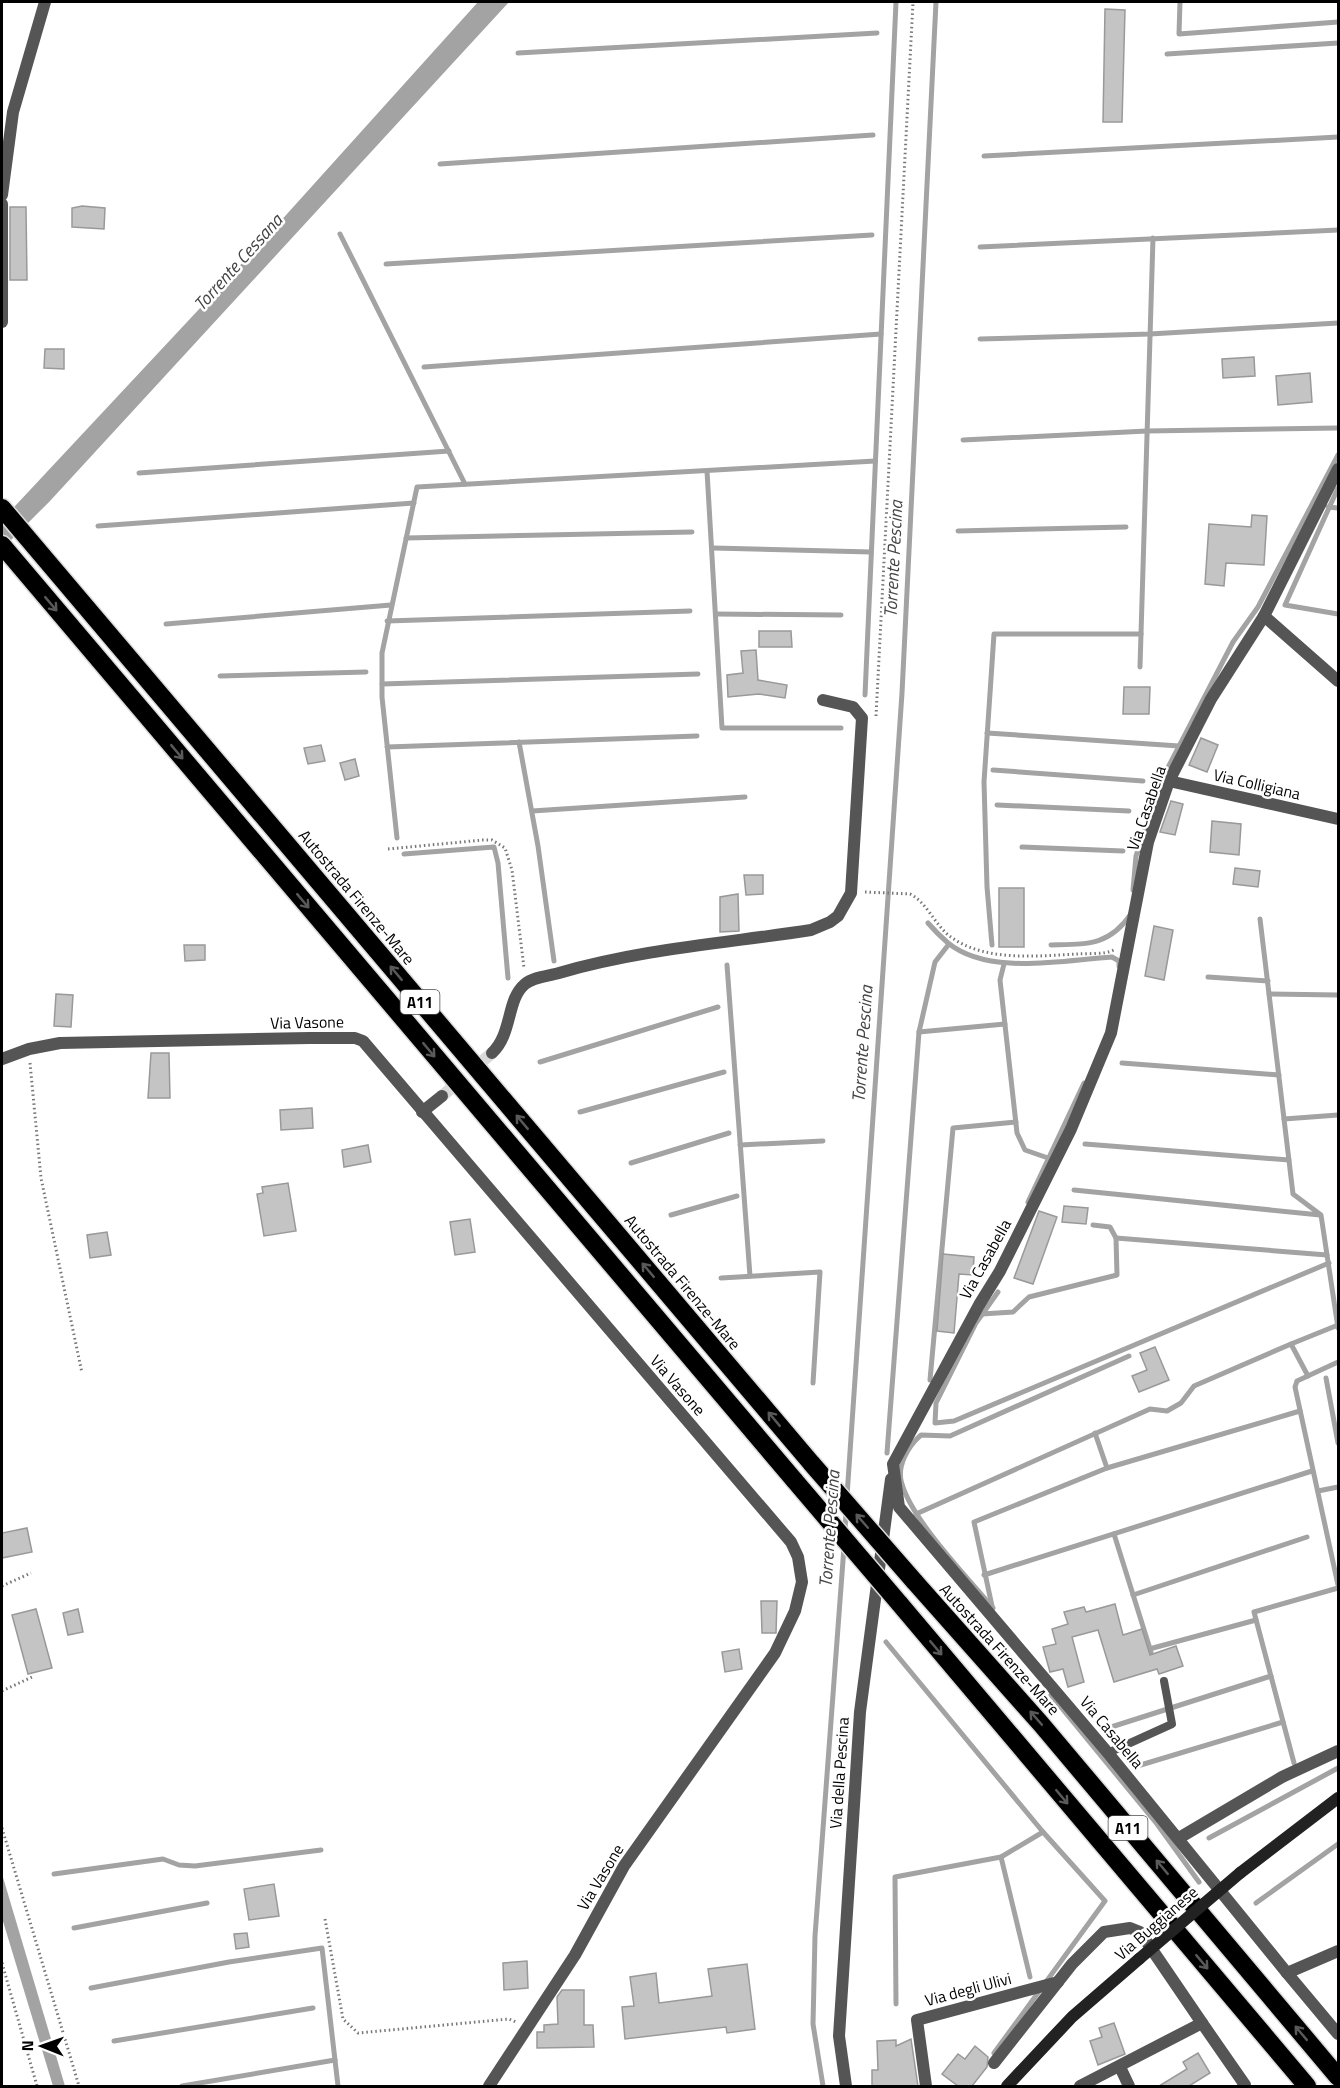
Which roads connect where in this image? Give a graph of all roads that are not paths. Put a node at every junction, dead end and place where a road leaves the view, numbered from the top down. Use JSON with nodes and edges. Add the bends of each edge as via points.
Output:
{"nodes":[{"id":1,"x":45,"y":2,"type":"edge"},
{"id":2,"x":2,"y":195,"type":"edge"},
{"id":3,"x":2,"y":204,"type":"edge"},
{"id":4,"x":2,"y":322,"type":"edge"},
{"id":5,"x":1338,"y":469,"type":"edge"},
{"id":6,"x":3,"y":510,"type":"edge"},
{"id":7,"x":7,"y":552,"type":"edge"},
{"id":8,"x":1264,"y":616,"type":"junction"},
{"id":9,"x":1338,"y":681,"type":"edge"},
{"id":10,"x":823,"y":700,"type":"dead end"},
{"id":11,"x":1169,"y":781,"type":"junction"},
{"id":12,"x":1338,"y":819,"type":"edge"},
{"id":13,"x":492,"y":1053,"type":"tunnel mouth"},
{"id":14,"x":2,"y":1059,"type":"edge"},
{"id":15,"x":442,"y":1096,"type":"tunnel mouth"},
{"id":16,"x":422,"y":1112,"type":"junction"},
{"id":17,"x":893,"y":1464,"type":"junction"},
{"id":18,"x":1164,"y":1681,"type":"dead end"},
{"id":19,"x":1338,"y":1751,"type":"edge"},
{"id":20,"x":1108,"y":1753,"type":"junction"},
{"id":21,"x":1338,"y":1798,"type":"edge"},
{"id":22,"x":1179,"y":1838,"type":"junction"},
{"id":23,"x":1338,"y":1951,"type":"edge"},
{"id":24,"x":1287,"y":1973,"type":"junction"},
{"id":25,"x":1058,"y":1982,"type":"junction"},
{"id":26,"x":1202,"y":2023,"type":"junction"},
{"id":27,"x":1338,"y":2034,"type":"edge"},
{"id":28,"x":994,"y":2063,"type":"dead end"},
{"id":29,"x":1120,"y":2067,"type":"junction"},
{"id":30,"x":1338,"y":2077,"type":"edge"},
{"id":31,"x":489,"y":2086,"type":"edge"},
{"id":32,"x":846,"y":2086,"type":"edge"},
{"id":33,"x":926,"y":2086,"type":"edge"},
{"id":34,"x":1007,"y":2086,"type":"edge"},
{"id":35,"x":1080,"y":2086,"type":"edge"},
{"id":36,"x":1129,"y":2086,"type":"edge"},
{"id":37,"x":1245,"y":2086,"type":"edge"},
{"id":38,"x":1307,"y":2086,"type":"edge"}],
"edges":[{"from":1,"to":2,"type":"street","via":[[14,112]]},
{"from":3,"to":4,"type":"street"},
{"from":5,"to":8,"type":"street","name":"Via Casabella"},
{"from":30,"to":6,"type":"highway","name":"Autostrada Firenze-Mare","number":"A11","one_way":true,"bridge":true},
{"from":7,"to":38,"type":"highway","number":"A11","one_way":true,"bridge":true},
{"from":8,"to":9,"type":"street"},
{"from":8,"to":11,"type":"street","name":"Via Casabella","via":[[1211,699]]},
{"from":10,"to":13,"type":"street","via":[[853,707],[862,718],[852,887],[838,916],[811,930],[645,953],[526,982],[518,991],[501,1044]]},
{"from":11,"to":12,"type":"street","name":"Via Colligiana"},
{"from":11,"to":17,"type":"street","name":"Via Casabella","via":[[1148,843],[1111,1033],[1071,1129],[1000,1271]]},
{"from":14,"to":16,"type":"street","name":"Via Vasone","via":[[60,1043],[355,1038],[373,1052]]},
{"from":15,"to":16,"type":"street"},
{"from":16,"to":31,"type":"street","name":"Via Vasone","via":[[791,1542],[802,1582],[795,1611],[775,1653],[624,1866],[575,1954]]},
{"from":17,"to":20,"type":"street","name":"Via Casabella","via":[[899,1507]]},
{"from":17,"to":32,"type":"street","name":"Via della Pescina","via":[[860,1712],[839,2036]]},
{"from":18,"to":20,"type":"lane","via":[[1172,1724]]},
{"from":19,"to":22,"type":"street","via":[[1282,1777]]},
{"from":20,"to":22,"type":"street","name":"Via Casabella"},
{"from":21,"to":34,"type":"main road","name":"Via Buggianese","bridge":true,"via":[[1240,1873],[1072,2017]]},
{"from":22,"to":24,"type":"street","name":"Via Casabella"},
{"from":23,"to":24,"type":"street"},
{"from":24,"to":27,"type":"street","name":"Via Casabella"},
{"from":25,"to":26,"type":"street","via":[[1104,1932],[1130,1928],[1140,1932]]},
{"from":25,"to":28,"type":"street"},
{"from":25,"to":33,"type":"street","name":"Via degli Ulivi","via":[[917,2020]]},
{"from":26,"to":29,"type":"street"},
{"from":26,"to":37,"type":"street"},
{"from":29,"to":35,"type":"street"},
{"from":29,"to":36,"type":"street"}]}
